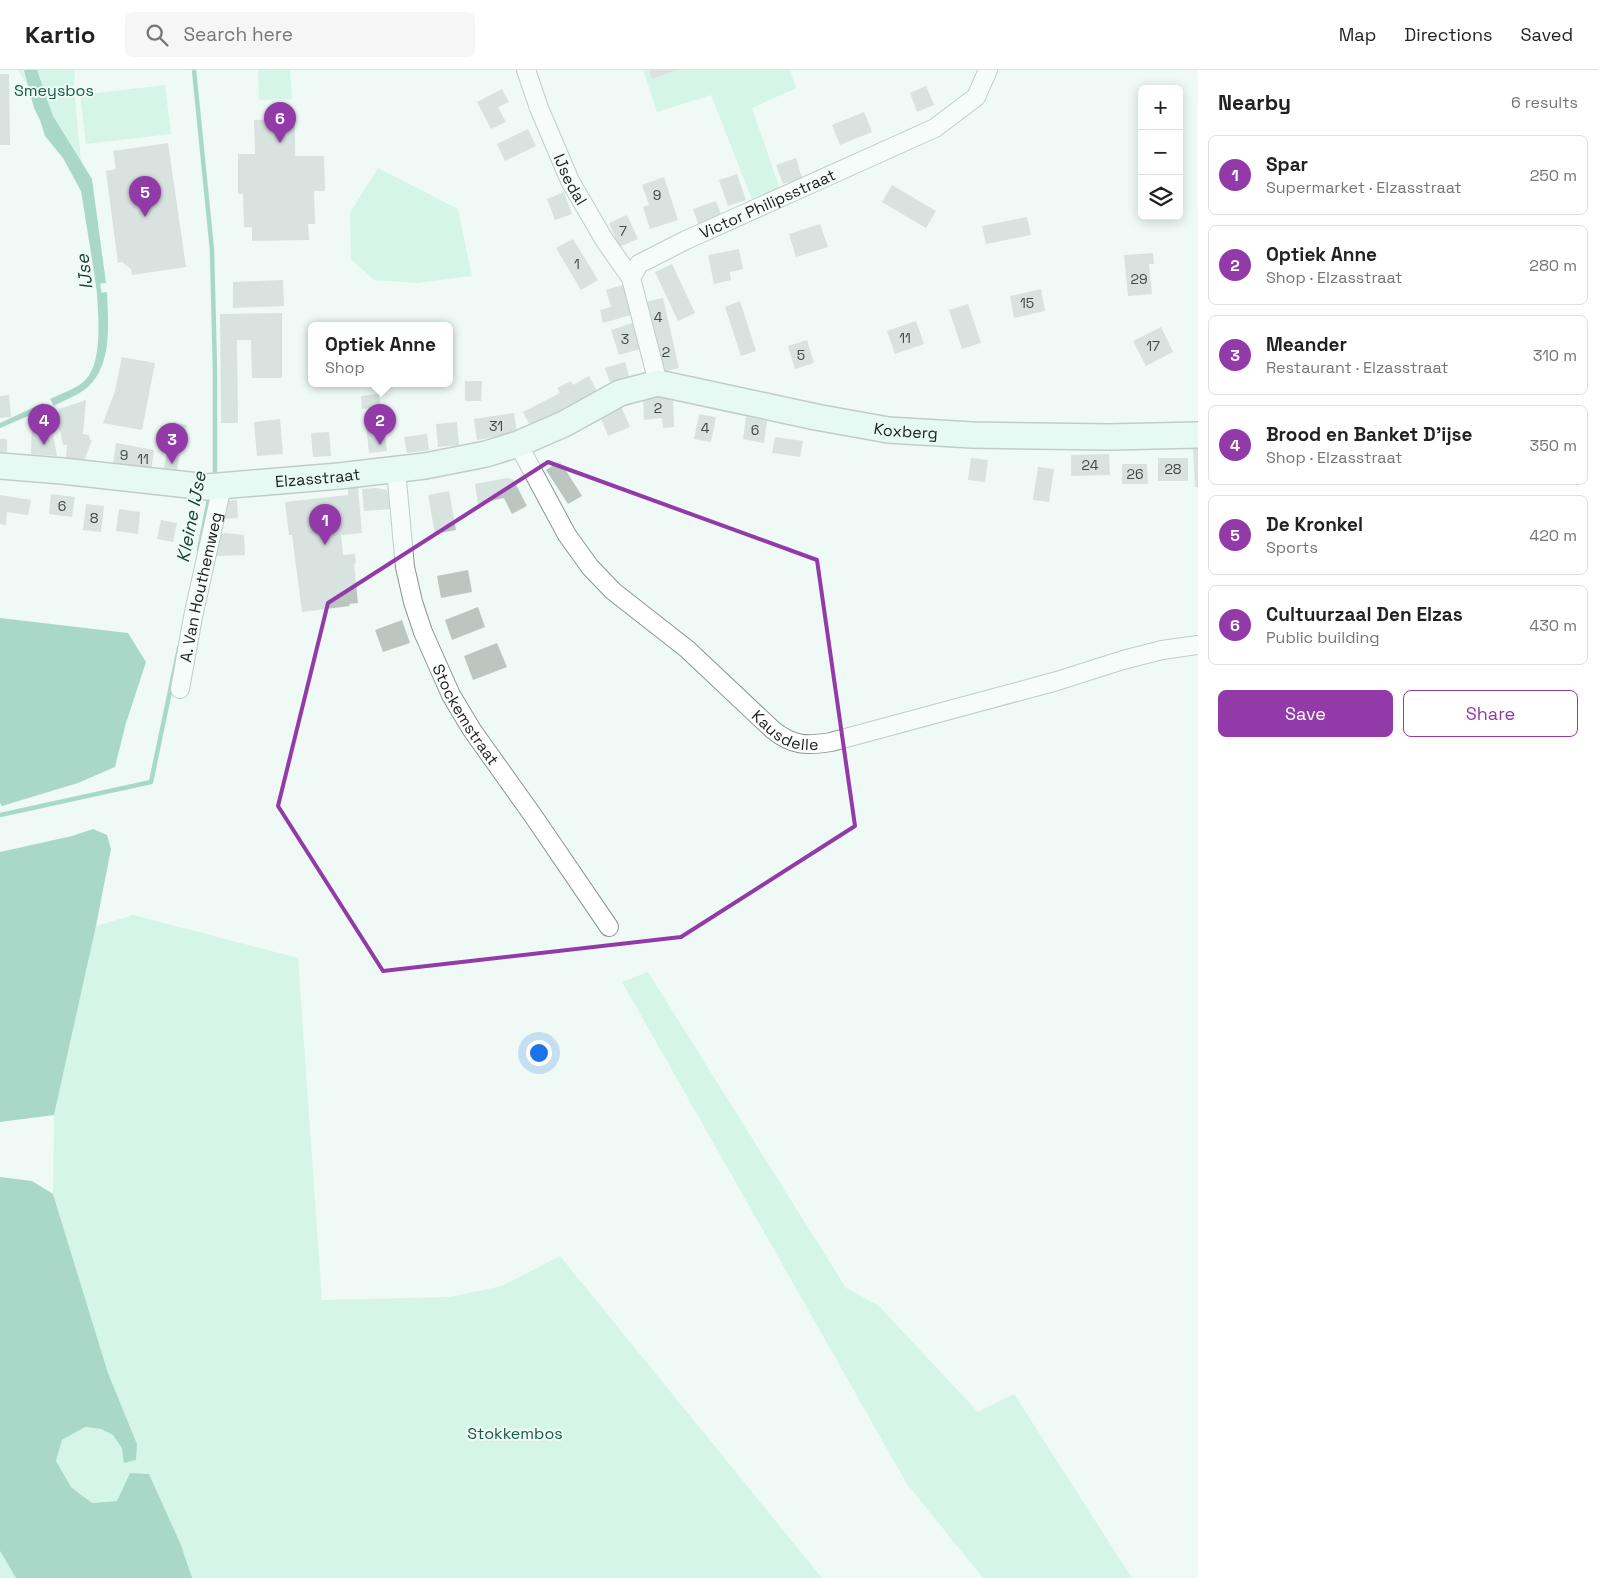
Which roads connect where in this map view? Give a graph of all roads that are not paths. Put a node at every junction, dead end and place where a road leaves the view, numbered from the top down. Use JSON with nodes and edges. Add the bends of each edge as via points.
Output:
{"nodes":[{"id":1,"x":526,"y":70,"type":"edge"},
{"id":2,"x":988,"y":70,"type":"edge"},
{"id":3,"x":631,"y":278,"type":"junction"},
{"id":4,"x":658,"y":383,"type":"junction"},
{"id":5,"x":620,"y":393,"type":"joint"},
{"id":6,"x":1198,"y":435,"type":"edge"},
{"id":7,"x":518,"y":444,"type":"junction"},
{"id":8,"x":0,"y":466,"type":"edge"},
{"id":9,"x":396,"y":470,"type":"junction"},
{"id":10,"x":216,"y":487,"type":"junction"},
{"id":11,"x":1198,"y":645,"type":"edge"},
{"id":12,"x":180,"y":689,"type":"dead end"},
{"id":13,"x":609,"y":927,"type":"dead end"}],
"edges":[{"from":1,"to":3,"type":"street","name":"IJsedal","via":[[538,108],[570,181]]},
{"from":2,"to":3,"type":"street","name":"Victor Philipsstraat","via":[[976,97],[936,128],[679,244],[639,264]]},
{"from":3,"to":4,"type":"street"},
{"from":4,"to":5,"type":"street","name":"Koxberg"},
{"from":4,"to":6,"type":"street","name":"Koxberg","via":[[888,430],[972,435]]},
{"from":5,"to":7,"type":"street","name":"Elzasstraat","via":[[564,424]]},
{"from":7,"to":9,"type":"street","name":"Elzasstraat","via":[[458,461]]},
{"from":7,"to":11,"type":"street","name":"Kausdelle","via":[[567,535],[596,573],[613,591],[687,649],[773,730],[784,739],[801,745],[830,742],[1057,682],[1123,660]]},
{"from":8,"to":10,"type":"street","name":"Elzasstraat"},
{"from":9,"to":10,"type":"street","name":"Elzasstraat"},
{"from":9,"to":13,"type":"street","name":"Stockemstraat","via":[[405,567],[413,602],[451,695]]},
{"from":10,"to":12,"type":"street","name":"A. Van Houthemweg"}]}
